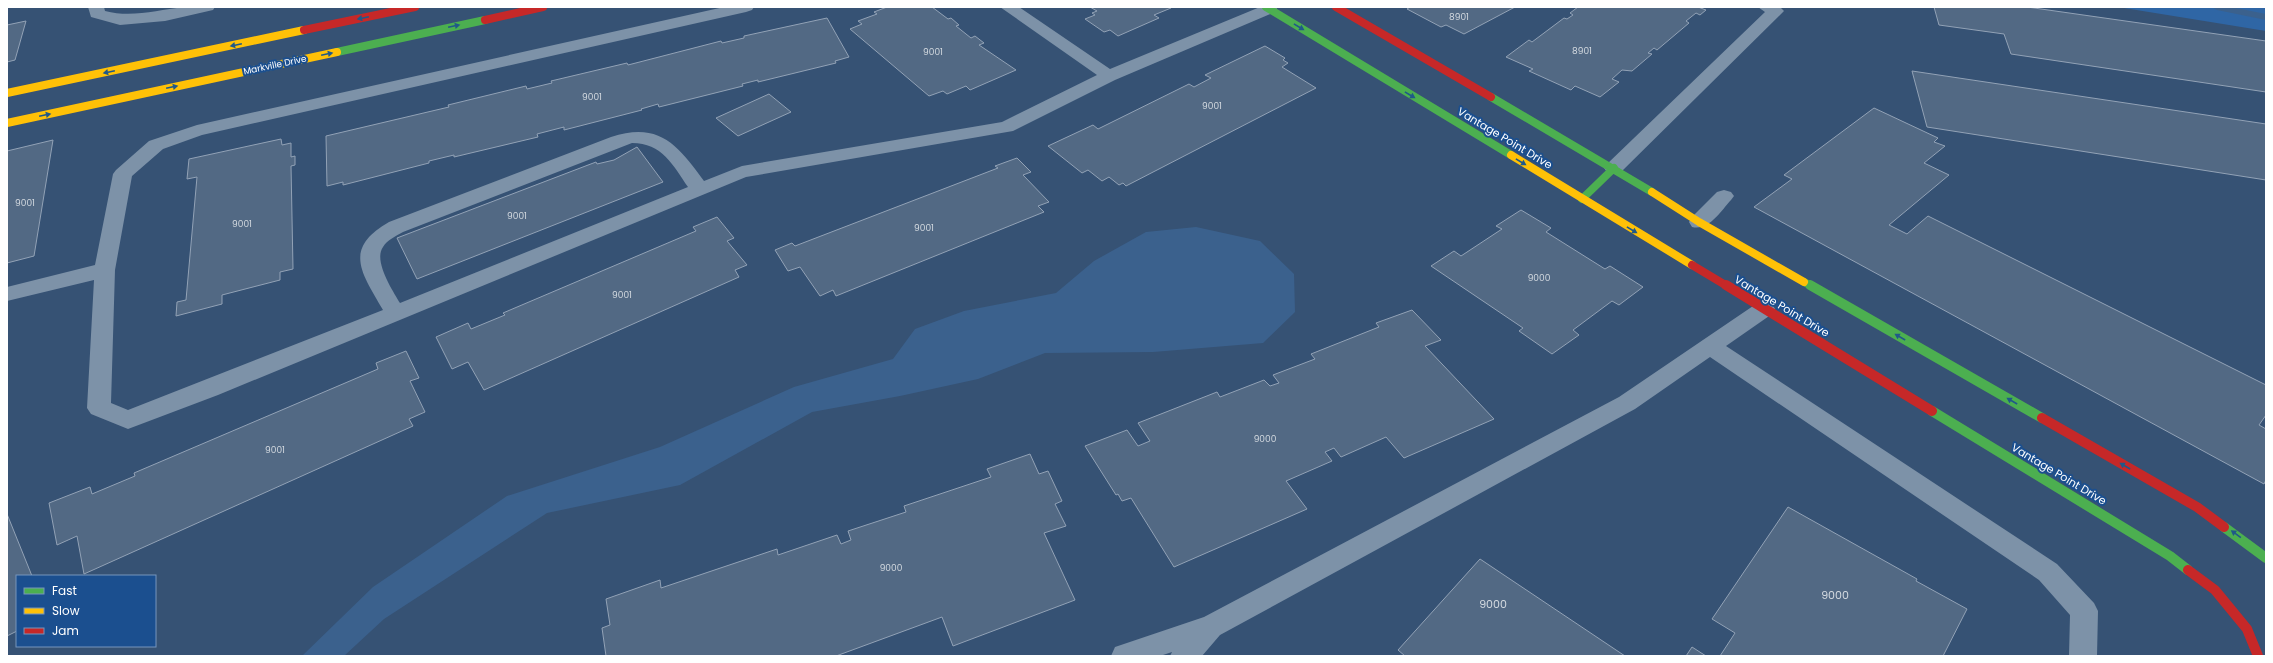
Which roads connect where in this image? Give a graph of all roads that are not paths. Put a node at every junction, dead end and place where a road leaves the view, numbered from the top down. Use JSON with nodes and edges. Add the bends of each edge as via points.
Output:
{"nodes":[{"id":1,"x":96,"y":7,"type":"edge"},
{"id":2,"x":207,"y":7,"type":"edge"},
{"id":3,"x":415,"y":7,"type":"edge"},
{"id":4,"x":543,"y":7,"type":"edge"},
{"id":5,"x":746,"y":7,"type":"edge"},
{"id":6,"x":1008,"y":7,"type":"edge"},
{"id":7,"x":1336,"y":7,"type":"edge"},
{"id":8,"x":1766,"y":7,"type":"edge"},
{"id":9,"x":1267,"y":8,"type":"edge"},
{"id":10,"x":1109,"y":76,"type":"junction"},
{"id":11,"x":7,"y":93,"type":"edge"},
{"id":12,"x":7,"y":123,"type":"edge"},
{"id":13,"x":1614,"y":168,"type":"junction"},
{"id":14,"x":700,"y":189,"type":"junction"},
{"id":15,"x":1724,"y":196,"type":"dead end"},
{"id":16,"x":1582,"y":199,"type":"junction"},
{"id":17,"x":1699,"y":222,"type":"junction"},
{"id":18,"x":105,"y":270,"type":"junction"},
{"id":19,"x":7,"y":294,"type":"edge"},
{"id":20,"x":1764,"y":309,"type":"junction"},
{"id":21,"x":395,"y":313,"type":"junction"},
{"id":22,"x":1710,"y":346,"type":"junction"},
{"id":23,"x":2266,"y":558,"type":"edge"},
{"id":24,"x":1212,"y":626,"type":"junction"},
{"id":25,"x":2247,"y":629,"type":"junction"},
{"id":26,"x":2260,"y":629,"type":"dead end"},
{"id":27,"x":1125,"y":656,"type":"edge"},
{"id":28,"x":1184,"y":656,"type":"edge"},
{"id":29,"x":2083,"y":656,"type":"edge"},
{"id":30,"x":2258,"y":656,"type":"edge"}],
"edges":[{"from":1,"to":2,"type":"lane","via":[[97,14],[120,20],[165,16]]},
{"from":3,"to":11,"type":"street","one_way":true},
{"from":12,"to":4,"type":"street","name":"Markville Drive","one_way":true},
{"from":5,"to":18,"type":"lane","via":[[197,131],[156,145],[123,174]]},
{"from":6,"to":10,"type":"lane"},
{"from":7,"to":13,"type":"street"},
{"from":8,"to":13,"type":"lane","via":[[1776,11]]},
{"from":9,"to":10,"type":"lane"},
{"from":9,"to":16,"type":"street","name":"Vantage Point Drive","one_way":true},
{"from":10,"to":14,"type":"lane","via":[[1007,127],[742,172]]},
{"from":13,"to":16,"type":"street"},
{"from":13,"to":17,"type":"street"},
{"from":14,"to":21,"type":"lane"},
{"from":14,"to":21,"type":"lane","via":[[665,143],[650,137],[631,137],[396,227],[375,242],[370,254],[372,271]]},
{"from":15,"to":17,"type":"lane"},
{"from":16,"to":20,"type":"street","name":"Vantage Point Drive","one_way":true},
{"from":23,"to":17,"type":"street","one_way":true,"via":[[2197,507]]},
{"from":18,"to":19,"type":"lane"},
{"from":18,"to":21,"type":"lane","via":[[99,408],[128,420]]},
{"from":20,"to":22,"type":"lane"},
{"from":20,"to":25,"type":"street","name":"Vantage Point Drive","via":[[2170,556],[2215,590]]},
{"from":22,"to":24,"type":"lane","via":[[1627,403]]},
{"from":22,"to":29,"type":"lane","via":[[2048,572],[2084,611]]},
{"from":24,"to":27,"type":"lane"},
{"from":24,"to":28,"type":"lane"},
{"from":25,"to":26,"type":"street"},
{"from":25,"to":30,"type":"street","name":"Vantage Point Drive"}]}
